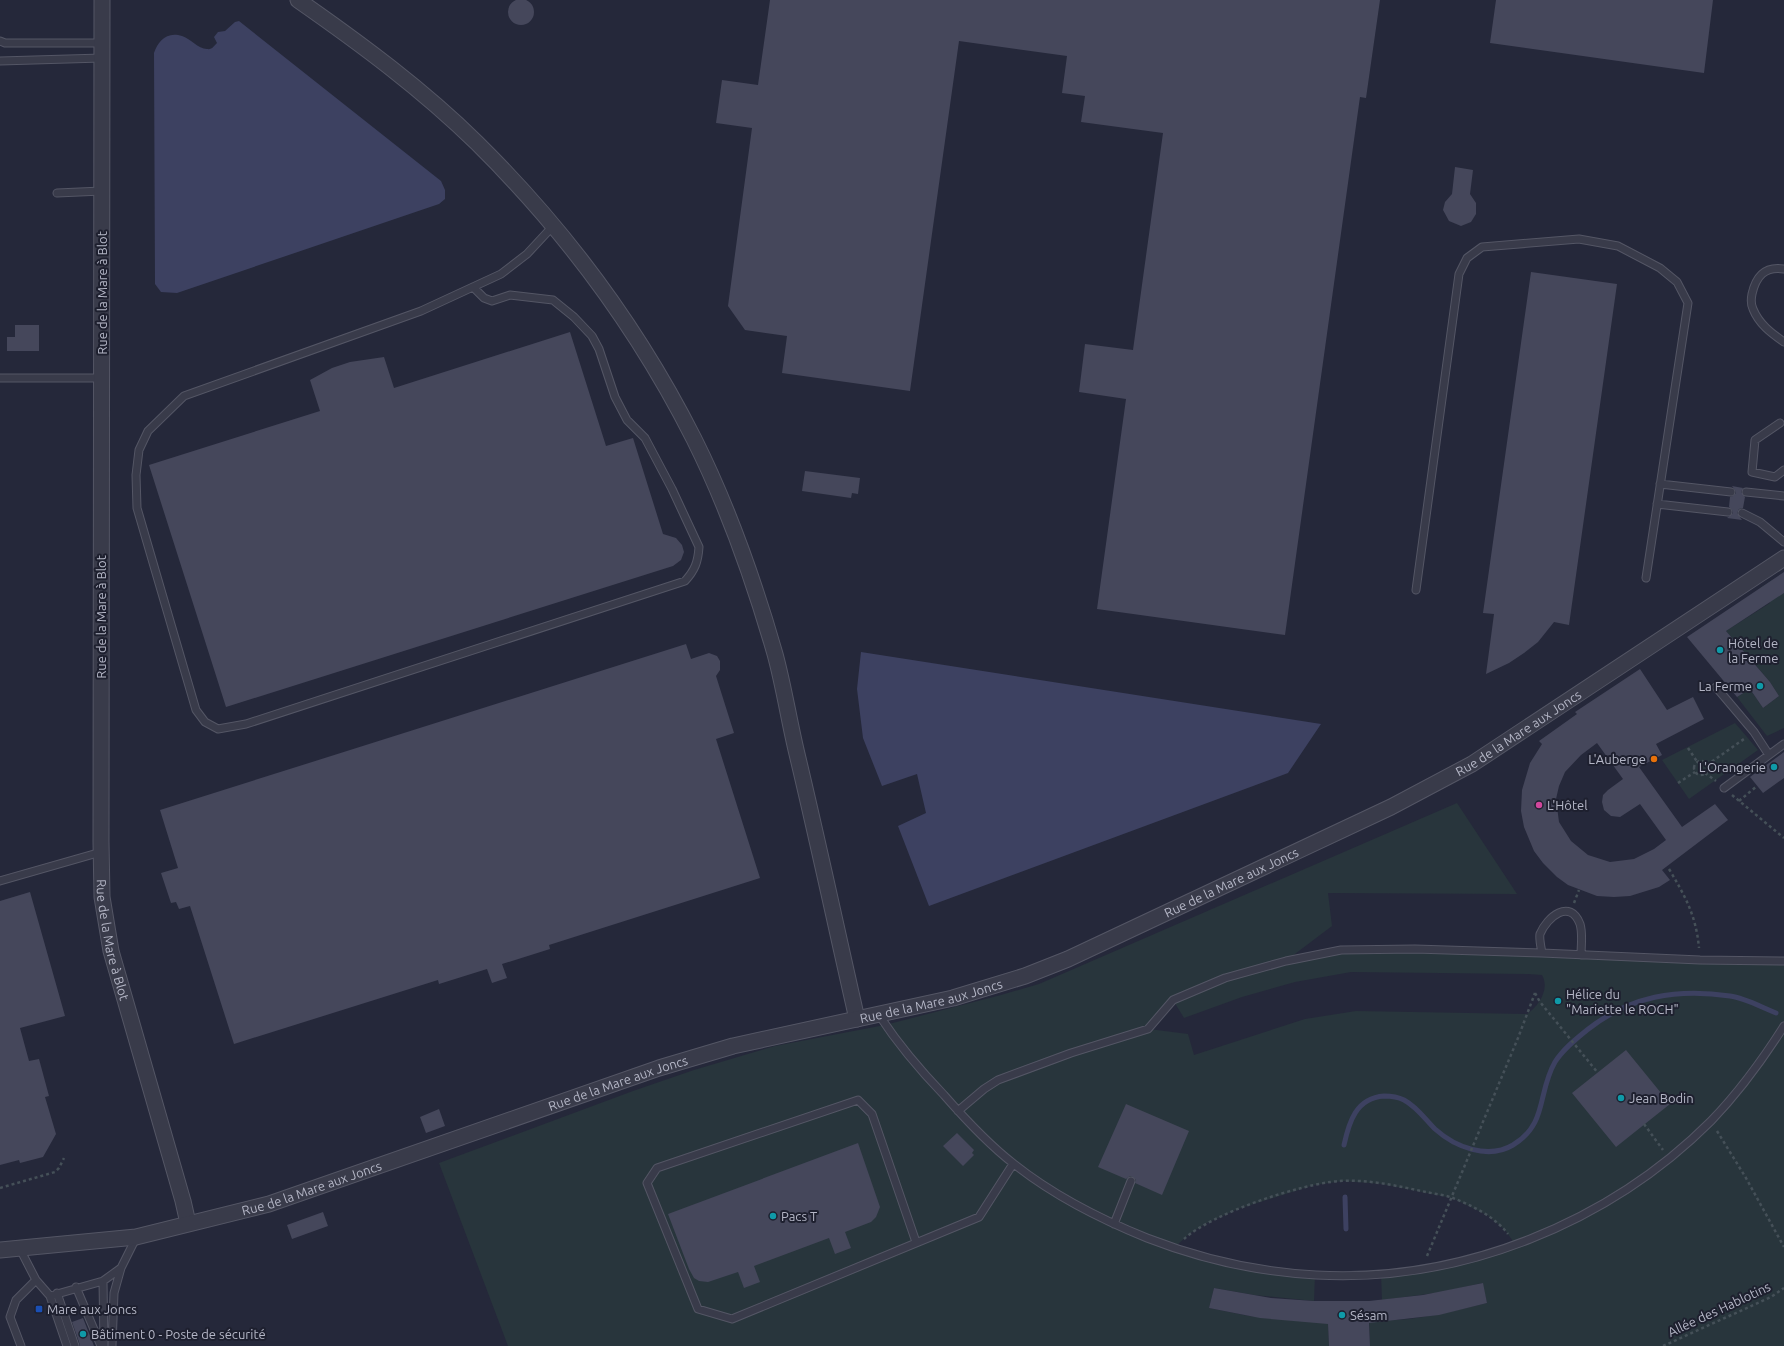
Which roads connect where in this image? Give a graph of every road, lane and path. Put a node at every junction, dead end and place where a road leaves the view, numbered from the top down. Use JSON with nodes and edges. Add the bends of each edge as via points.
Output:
{"nodes":[{"id":1,"x":102,"y":0,"type":"edge"},
{"id":2,"x":298,"y":0,"type":"edge"},
{"id":3,"x":0,"y":41,"type":"edge"},
{"id":4,"x":102,"y":43,"type":"junction"},
{"id":5,"x":102,"y":58,"type":"junction"},
{"id":6,"x":0,"y":61,"type":"edge"},
{"id":7,"x":102,"y":191,"type":"junction"},
{"id":8,"x":57,"y":193,"type":"dead end"},
{"id":9,"x":553,"y":226,"type":"junction"},
{"id":10,"x":1784,"y":269,"type":"edge"},
{"id":11,"x":473,"y":287,"type":"junction"},
{"id":12,"x":1784,"y":342,"type":"edge"},
{"id":13,"x":0,"y":378,"type":"edge"},
{"id":14,"x":102,"y":378,"type":"junction"},
{"id":15,"x":1780,"y":423,"type":"dead end"},
{"id":16,"x":1784,"y":470,"type":"edge"},
{"id":17,"x":1660,"y":484,"type":"junction"},
{"id":18,"x":1731,"y":492,"type":"dead end"},
{"id":19,"x":1746,"y":492,"type":"dead end"},
{"id":20,"x":1784,"y":496,"type":"edge"},
{"id":21,"x":1657,"y":504,"type":"junction"},
{"id":22,"x":1728,"y":512,"type":"dead end"},
{"id":23,"x":1742,"y":514,"type":"dead end"},
{"id":24,"x":1784,"y":542,"type":"edge"},
{"id":25,"x":1784,"y":558,"type":"edge"},
{"id":26,"x":1646,"y":578,"type":"dead end"},
{"id":27,"x":1416,"y":590,"type":"dead end"},
{"id":28,"x":1716,"y":687,"type":"dead end"},
{"id":29,"x":1754,"y":732,"type":"junction"},
{"id":30,"x":1784,"y":744,"type":"edge"},
{"id":31,"x":1688,"y":748,"type":"dead end"},
{"id":32,"x":1769,"y":755,"type":"junction"},
{"id":33,"x":1698,"y":762,"type":"junction"},
{"id":34,"x":1707,"y":765,"type":"junction"},
{"id":35,"x":1695,"y":772,"type":"junction"},
{"id":36,"x":1678,"y":783,"type":"dead end"},
{"id":37,"x":1757,"y":786,"type":"dead end"},
{"id":38,"x":1724,"y":788,"type":"dead end"},
{"id":39,"x":1739,"y":801,"type":"dead end"},
{"id":40,"x":1756,"y":817,"type":"dead end"},
{"id":41,"x":1784,"y":838,"type":"edge"},
{"id":42,"x":101,"y":852,"type":"junction"},
{"id":43,"x":1669,"y":869,"type":"dead end"},
{"id":44,"x":0,"y":881,"type":"edge"},
{"id":45,"x":1542,"y":953,"type":"junction"},
{"id":46,"x":1580,"y":955,"type":"junction"},
{"id":47,"x":1700,"y":960,"type":"junction"},
{"id":48,"x":1784,"y":961,"type":"edge"},
{"id":49,"x":879,"y":1015,"type":"junction"},
{"id":50,"x":857,"y":1019,"type":"junction"},
{"id":51,"x":1784,"y":1026,"type":"edge"},
{"id":52,"x":1598,"y":1072,"type":"dead end"},
{"id":53,"x":958,"y":1111,"type":"junction"},
{"id":54,"x":1711,"y":1121,"type":"junction"},
{"id":55,"x":1644,"y":1124,"type":"dead end"},
{"id":56,"x":64,"y":1158,"type":"dead end"},
{"id":57,"x":1669,"y":1159,"type":"junction"},
{"id":58,"x":1013,"y":1164,"type":"junction"},
{"id":59,"x":1130,"y":1181,"type":"dead end"},
{"id":60,"x":0,"y":1188,"type":"edge"},
{"id":61,"x":1452,"y":1198,"type":"junction"},
{"id":62,"x":188,"y":1223,"type":"junction"},
{"id":63,"x":1114,"y":1224,"type":"junction"},
{"id":64,"x":136,"y":1236,"type":"junction"},
{"id":65,"x":916,"y":1242,"type":"junction"},
{"id":66,"x":1515,"y":1245,"type":"junction"},
{"id":67,"x":1784,"y":1247,"type":"edge"},
{"id":68,"x":20,"y":1248,"type":"junction"},
{"id":69,"x":1174,"y":1248,"type":"junction"},
{"id":70,"x":0,"y":1250,"type":"edge"},
{"id":71,"x":121,"y":1268,"type":"junction"},
{"id":72,"x":1425,"y":1268,"type":"junction"},
{"id":73,"x":36,"y":1280,"type":"junction"},
{"id":74,"x":104,"y":1281,"type":"junction"},
{"id":75,"x":76,"y":1287,"type":"junction"},
{"id":76,"x":1784,"y":1288,"type":"edge"},
{"id":77,"x":53,"y":1294,"type":"junction"},
{"id":78,"x":21,"y":1346,"type":"edge"},
{"id":79,"x":68,"y":1346,"type":"edge"},
{"id":80,"x":75,"y":1346,"type":"edge"},
{"id":81,"x":101,"y":1346,"type":"edge"},
{"id":82,"x":104,"y":1346,"type":"edge"},
{"id":83,"x":112,"y":1346,"type":"edge"},
{"id":84,"x":1663,"y":1346,"type":"edge"}],
"edges":[{"from":1,"to":4,"type":"street","name":"Rue de la Mare à Blot"},
{"from":2,"to":9,"type":"street","via":[[367,48],[443,112],[497,163]]},
{"from":3,"to":4,"type":"lane"},
{"from":4,"to":5,"type":"street","name":"Rue de la Mare à Blot"},
{"from":5,"to":6,"type":"lane"},
{"from":5,"to":7,"type":"street","name":"Rue de la Mare à Blot"},
{"from":7,"to":8,"type":"lane"},
{"from":7,"to":14,"type":"street","name":"Rue de la Mare à Blot"},
{"from":9,"to":11,"type":"lane","via":[[527,254],[500,274]]},
{"from":9,"to":50,"type":"street","via":[[612,303],[667,389],[694,440],[736,537],[775,656]]},
{"from":10,"to":12,"type":"lane","via":[[1773,267],[1760,275],[1751,299],[1752,308],[1766,329]]},
{"from":11,"to":11,"type":"lane","via":[[421,311],[184,396],[148,431],[139,450],[136,508],[196,710],[205,722],[218,729],[246,724],[685,581],[695,569],[699,547],[645,438],[627,420],[615,397],[592,336],[553,300],[510,295],[492,301],[484,298]]},
{"from":13,"to":14,"type":"lane"},
{"from":14,"to":42,"type":"street","name":"Rue de la Mare à Blot"},
{"from":15,"to":16,"type":"lane","via":[[1755,440],[1752,472],[1775,477]]},
{"from":17,"to":18,"type":"lane"},
{"from":17,"to":21,"type":"lane"},
{"from":17,"to":27,"type":"lane","via":[[1688,303],[1677,282],[1660,268],[1618,246],[1579,239],[1482,247],[1467,258],[1458,274]]},
{"from":19,"to":20,"type":"lane"},
{"from":21,"to":22,"type":"lane"},
{"from":21,"to":26,"type":"lane"},
{"from":23,"to":24,"type":"lane","via":[[1760,522]]},
{"from":25,"to":49,"type":"street","name":"Rue de la Mare aux Joncs","via":[[1472,764],[1391,808],[1068,959],[991,987]]},
{"from":28,"to":29,"type":"lane"},
{"from":29,"to":32,"type":"lane"},
{"from":29,"to":34,"type":"path"},
{"from":30,"to":32,"type":"lane"},
{"from":31,"to":33,"type":"path"},
{"from":32,"to":38,"type":"lane"},
{"from":33,"to":34,"type":"path"},
{"from":33,"to":35,"type":"path","via":[[1694,768]]},
{"from":34,"to":35,"type":"path","via":[[1708,768],[1702,775]]},
{"from":35,"to":36,"type":"path"},
{"from":37,"to":39,"type":"path"},
{"from":40,"to":41,"type":"path"},
{"from":42,"to":44,"type":"lane"},
{"from":42,"to":62,"type":"street","name":"Rue de la Mare à Blot","via":[[102,897],[111,951]]},
{"from":43,"to":47,"type":"path","via":[[1692,912]]},
{"from":45,"to":46,"type":"lane"},
{"from":45,"to":46,"type":"lane","via":[[1540,935],[1554,914],[1561,911],[1569,912],[1576,917],[1580,925]]},
{"from":45,"to":53,"type":"lane","via":[[1415,949],[1342,950],[1286,961],[1225,978],[1173,1000],[1148,1029],[1071,1053],[998,1080]]},
{"from":46,"to":47,"type":"lane"},
{"from":47,"to":48,"type":"lane"},
{"from":49,"to":50,"type":"street","name":"Rue de la Mare aux Joncs"},
{"from":49,"to":53,"type":"lane","via":[[918,1068]]},
{"from":50,"to":62,"type":"street","name":"Rue de la Mare aux Joncs","via":[[733,1046],[659,1068],[269,1204]]},
{"from":51,"to":54,"type":"lane","via":[[1751,1074]]},
{"from":52,"to":61,"type":"path","via":[[1535,993]]},
{"from":53,"to":58,"type":"lane"},
{"from":54,"to":57,"type":"lane"},
{"from":54,"to":67,"type":"path"},
{"from":55,"to":57,"type":"path"},
{"from":56,"to":60,"type":"path","via":[[55,1172]]},
{"from":57,"to":66,"type":"lane","via":[[1640,1181],[1582,1215]]},
{"from":58,"to":63,"type":"lane","via":[[1068,1200]]},
{"from":58,"to":65,"type":"lane","via":[[979,1217]]},
{"from":59,"to":63,"type":"lane"},
{"from":61,"to":66,"type":"path","via":[[1487,1215],[1505,1230]]},
{"from":61,"to":69,"type":"path","via":[[1382,1184],[1344,1181],[1322,1184],[1221,1216],[1190,1234]]},
{"from":61,"to":72,"type":"path"},
{"from":62,"to":64,"type":"street","name":"Rue de la Mare aux Joncs"},
{"from":63,"to":69,"type":"lane"},
{"from":64,"to":68,"type":"street","name":"Rue de la Mare aux Joncs"},
{"from":64,"to":71,"type":"lane"},
{"from":65,"to":65,"type":"lane","via":[[732,1319],[698,1309],[647,1183],[657,1168],[858,1100],[872,1114]]},
{"from":66,"to":72,"type":"lane","via":[[1482,1256]]},
{"from":68,"to":70,"type":"street","name":"Rue de la Mare aux Joncs"},
{"from":68,"to":73,"type":"lane"},
{"from":69,"to":72,"type":"lane","via":[[1244,1267],[1315,1275],[1358,1276]]},
{"from":71,"to":74,"type":"lane"},
{"from":71,"to":83,"type":"lane","via":[[114,1294]]},
{"from":73,"to":77,"type":"lane"},
{"from":73,"to":78,"type":"lane","via":[[16,1300],[10,1317]]},
{"from":74,"to":75,"type":"lane"},
{"from":74,"to":82,"type":"lane"},
{"from":75,"to":77,"type":"lane"},
{"from":75,"to":81,"type":"lane"},
{"from":76,"to":84,"type":"path","name":"Allée des Hablotins","via":[[1772,1297]]},
{"from":77,"to":79,"type":"lane"},
{"from":77,"to":80,"type":"lane"}]}
